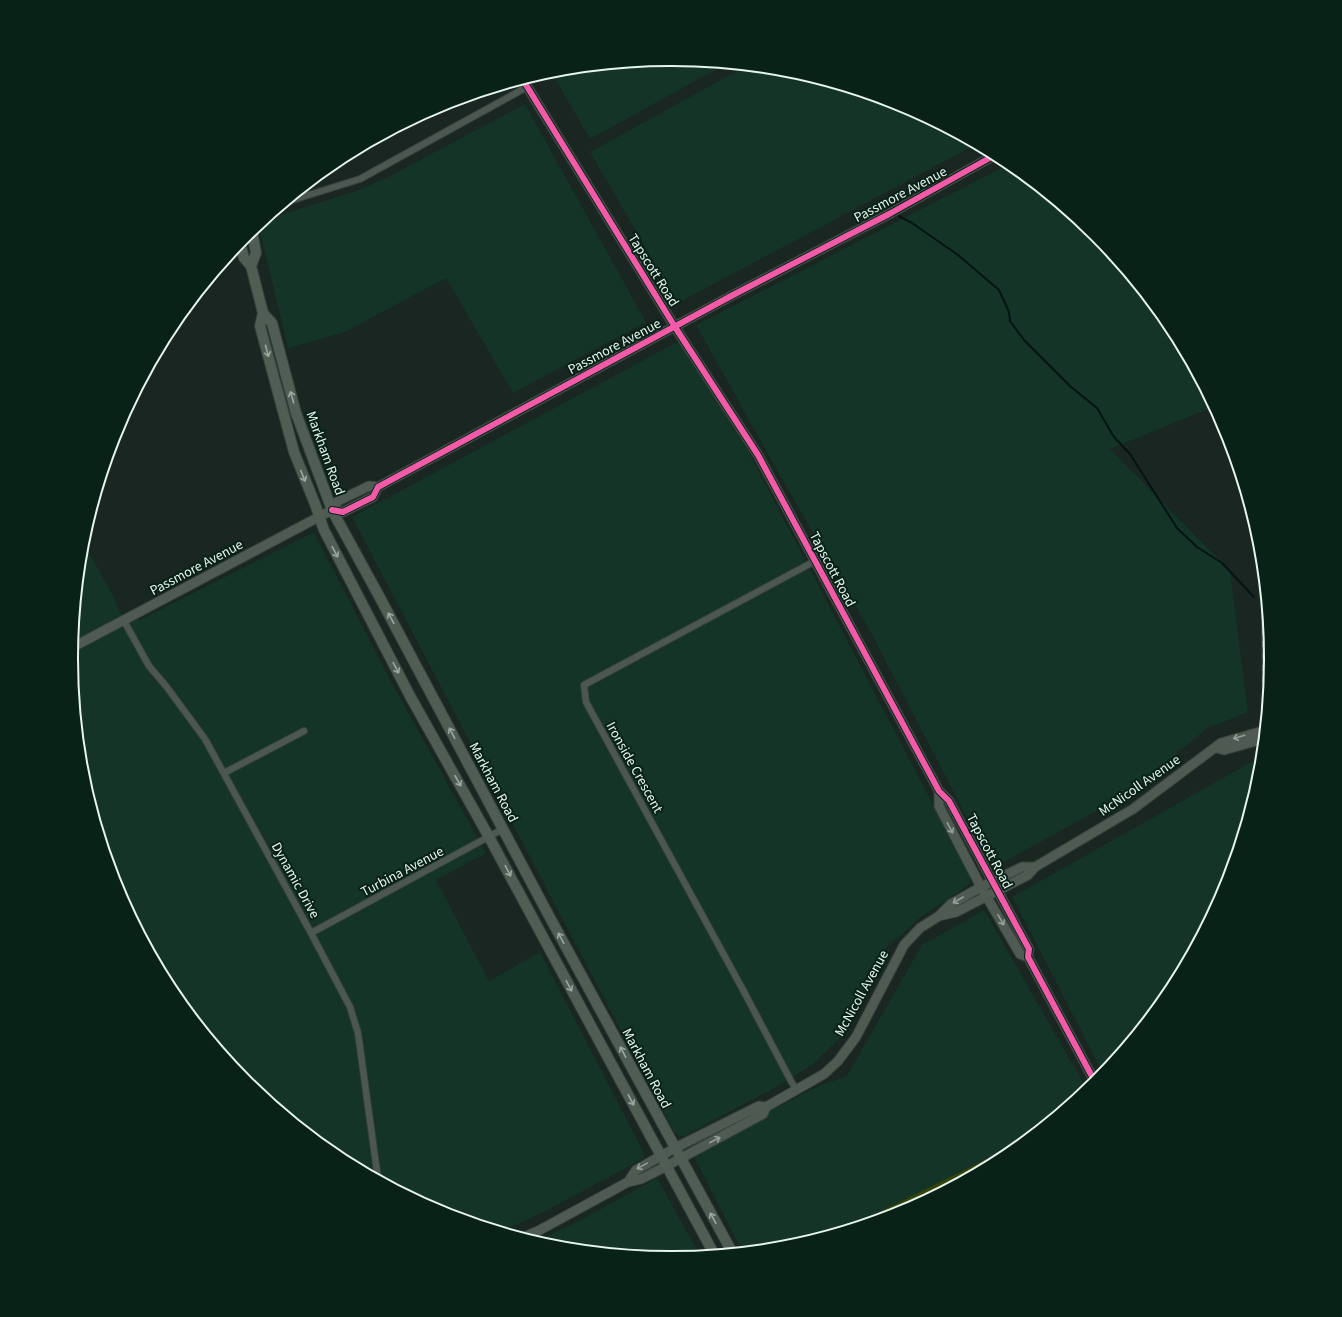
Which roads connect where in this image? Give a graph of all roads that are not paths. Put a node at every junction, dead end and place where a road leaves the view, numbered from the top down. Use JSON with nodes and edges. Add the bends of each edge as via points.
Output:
{"nodes":[{"id":1,"x":526,"y":84,"type":"edge"},
{"id":2,"x":521,"y":85,"type":"edge"},
{"id":3,"x":988,"y":159,"type":"edge"},
{"id":4,"x":297,"y":198,"type":"edge"},
{"id":5,"x":253,"y":239,"type":"edge"},
{"id":6,"x":242,"y":251,"type":"edge"},
{"id":7,"x":251,"y":266,"type":"junction"},
{"id":8,"x":263,"y":313,"type":"junction"},
{"id":9,"x":675,"y":327,"type":"junction"},
{"id":10,"x":332,"y":510,"type":"junction"},
{"id":11,"x":318,"y":517,"type":"junction"},
{"id":12,"x":815,"y":560,"type":"junction"},
{"id":13,"x":124,"y":621,"type":"junction"},
{"id":14,"x":79,"y":644,"type":"edge"},
{"id":15,"x":304,"y":732,"type":"dead end"},
{"id":16,"x":1258,"y":732,"type":"edge"},
{"id":17,"x":1257,"y":741,"type":"edge"},
{"id":18,"x":1216,"y":748,"type":"junction"},
{"id":19,"x":224,"y":773,"type":"junction"},
{"id":20,"x":939,"y":791,"type":"junction"},
{"id":21,"x":503,"y":829,"type":"junction"},
{"id":22,"x":489,"y":837,"type":"junction"},
{"id":23,"x":1035,"y":867,"type":"junction"},
{"id":24,"x":992,"y":881,"type":"junction"},
{"id":25,"x":981,"y":887,"type":"junction"},
{"id":26,"x":997,"y":890,"type":"junction"},
{"id":27,"x":986,"y":896,"type":"junction"},
{"id":28,"x":939,"y":916,"type":"junction"},
{"id":29,"x":311,"y":933,"type":"junction"},
{"id":30,"x":1028,"y":957,"type":"junction"},
{"id":31,"x":1091,"y":1075,"type":"edge"},
{"id":32,"x":797,"y":1090,"type":"junction"},
{"id":33,"x":766,"y":1107,"type":"junction"},
{"id":34,"x":675,"y":1148,"type":"junction"},
{"id":35,"x":660,"y":1156,"type":"junction"},
{"id":36,"x":680,"y":1158,"type":"junction"},
{"id":37,"x":666,"y":1166,"type":"junction"},
{"id":38,"x":377,"y":1173,"type":"edge"},
{"id":39,"x":628,"y":1182,"type":"junction"},
{"id":40,"x":531,"y":1234,"type":"edge"},
{"id":41,"x":730,"y":1248,"type":"edge"},
{"id":42,"x":712,"y":1250,"type":"edge"}],
"edges":[{"from":1,"to":9,"type":"street","name":"Tapscott Road"},
{"from":2,"to":4,"type":"street","via":[[360,179]]},
{"from":3,"to":9,"type":"street","name":"Passmore Avenue"},
{"from":5,"to":7,"type":"main road","name":"Markham Road","via":[[256,254]]},
{"from":6,"to":7,"type":"main road","name":"Markham Road","via":[[244,258]]},
{"from":7,"to":8,"type":"main road","name":"Markham Road"},
{"from":10,"to":8,"type":"main road","name":"Markham Road","one_way":true,"via":[[296,413],[272,323]]},
{"from":8,"to":11,"type":"main road","name":"Markham Road","one_way":true,"via":[[260,326],[294,452]]},
{"from":9,"to":10,"type":"street","name":"Passmore Avenue","via":[[378,487],[369,486],[338,501]]},
{"from":9,"to":12,"type":"street","name":"Tapscott Road","via":[[758,455]]},
{"from":10,"to":11,"type":"street","name":"Passmore Avenue"},
{"from":21,"to":10,"type":"main road","name":"Markham Road","one_way":true},
{"from":11,"to":13,"type":"street","name":"Passmore Avenue"},
{"from":11,"to":22,"type":"main road","name":"Markham Road","one_way":true,"via":[[410,696]]},
{"from":12,"to":20,"type":"street","name":"Tapscott Road"},
{"from":12,"to":32,"type":"street","name":"Ironside Crescent","via":[[584,685],[586,702]]},
{"from":13,"to":14,"type":"street","name":"Passmore Avenue"},
{"from":13,"to":19,"type":"street","name":"Dynamic Drive","via":[[149,666],[205,740]]},
{"from":15,"to":19,"type":"street"},
{"from":16,"to":18,"type":"street","name":"McNicoll Avenue","one_way":true,"via":[[1221,743]]},
{"from":17,"to":18,"type":"street","via":[[1224,750]]},
{"from":18,"to":23,"type":"street","name":"McNicoll Avenue","via":[[1133,809]]},
{"from":19,"to":29,"type":"street","name":"Dynamic Drive"},
{"from":20,"to":24,"type":"street","name":"Tapscott Road","via":[[949,801]]},
{"from":20,"to":25,"type":"street","name":"Tapscott Road","one_way":true,"via":[[939,806]]},
{"from":21,"to":22,"type":"street","name":"Turbina Avenue"},
{"from":34,"to":21,"type":"main road","name":"Markham Road","one_way":true},
{"from":22,"to":29,"type":"street","name":"Turbina Avenue"},
{"from":22,"to":35,"type":"main road","name":"Markham Road","one_way":true},
{"from":23,"to":24,"type":"street","name":"McNicoll Avenue","via":[[1022,867]]},
{"from":23,"to":26,"type":"street","name":"McNicoll Avenue","via":[[1028,875]]},
{"from":24,"to":25,"type":"street","name":"McNicoll Avenue"},
{"from":24,"to":26,"type":"street","name":"Tapscott Road"},
{"from":25,"to":27,"type":"street","name":"Tapscott Road"},
{"from":25,"to":28,"type":"street","name":"McNicoll Avenue","one_way":true,"via":[[951,904]]},
{"from":26,"to":27,"type":"street","name":"McNicoll Avenue"},
{"from":26,"to":30,"type":"street","name":"Tapscott Road","via":[[1029,949]]},
{"from":27,"to":28,"type":"street","name":"McNicoll Avenue","via":[[956,912]]},
{"from":27,"to":30,"type":"street","name":"Tapscott Road","one_way":true,"via":[[1020,954]]},
{"from":28,"to":32,"type":"street","name":"McNicoll Avenue","via":[[920,928],[904,945],[856,1037],[838,1061],[824,1074]]},
{"from":29,"to":38,"type":"street","name":"Dynamic Drive","via":[[346,998],[358,1033]]},
{"from":30,"to":31,"type":"street","name":"Tapscott Road"},
{"from":32,"to":33,"type":"street","name":"McNicoll Avenue"},
{"from":33,"to":34,"type":"street","name":"McNicoll Avenue","via":[[759,1106]]},
{"from":36,"to":33,"type":"street","name":"McNicoll Avenue","one_way":true,"via":[[763,1114]]},
{"from":34,"to":35,"type":"street","name":"McNicoll Avenue"},
{"from":34,"to":36,"type":"main road","name":"Markham Road"},
{"from":35,"to":37,"type":"main road","name":"Markham Road"},
{"from":35,"to":39,"type":"street","name":"McNicoll Avenue","one_way":true,"via":[[636,1170]]},
{"from":36,"to":37,"type":"street","name":"McNicoll Avenue"},
{"from":41,"to":36,"type":"main road","name":"Markham Road","one_way":true},
{"from":37,"to":39,"type":"street","name":"McNicoll Avenue","via":[[640,1180]]},
{"from":37,"to":42,"type":"main road","name":"Markham Road"},
{"from":39,"to":40,"type":"street","name":"McNicoll Avenue"}]}
